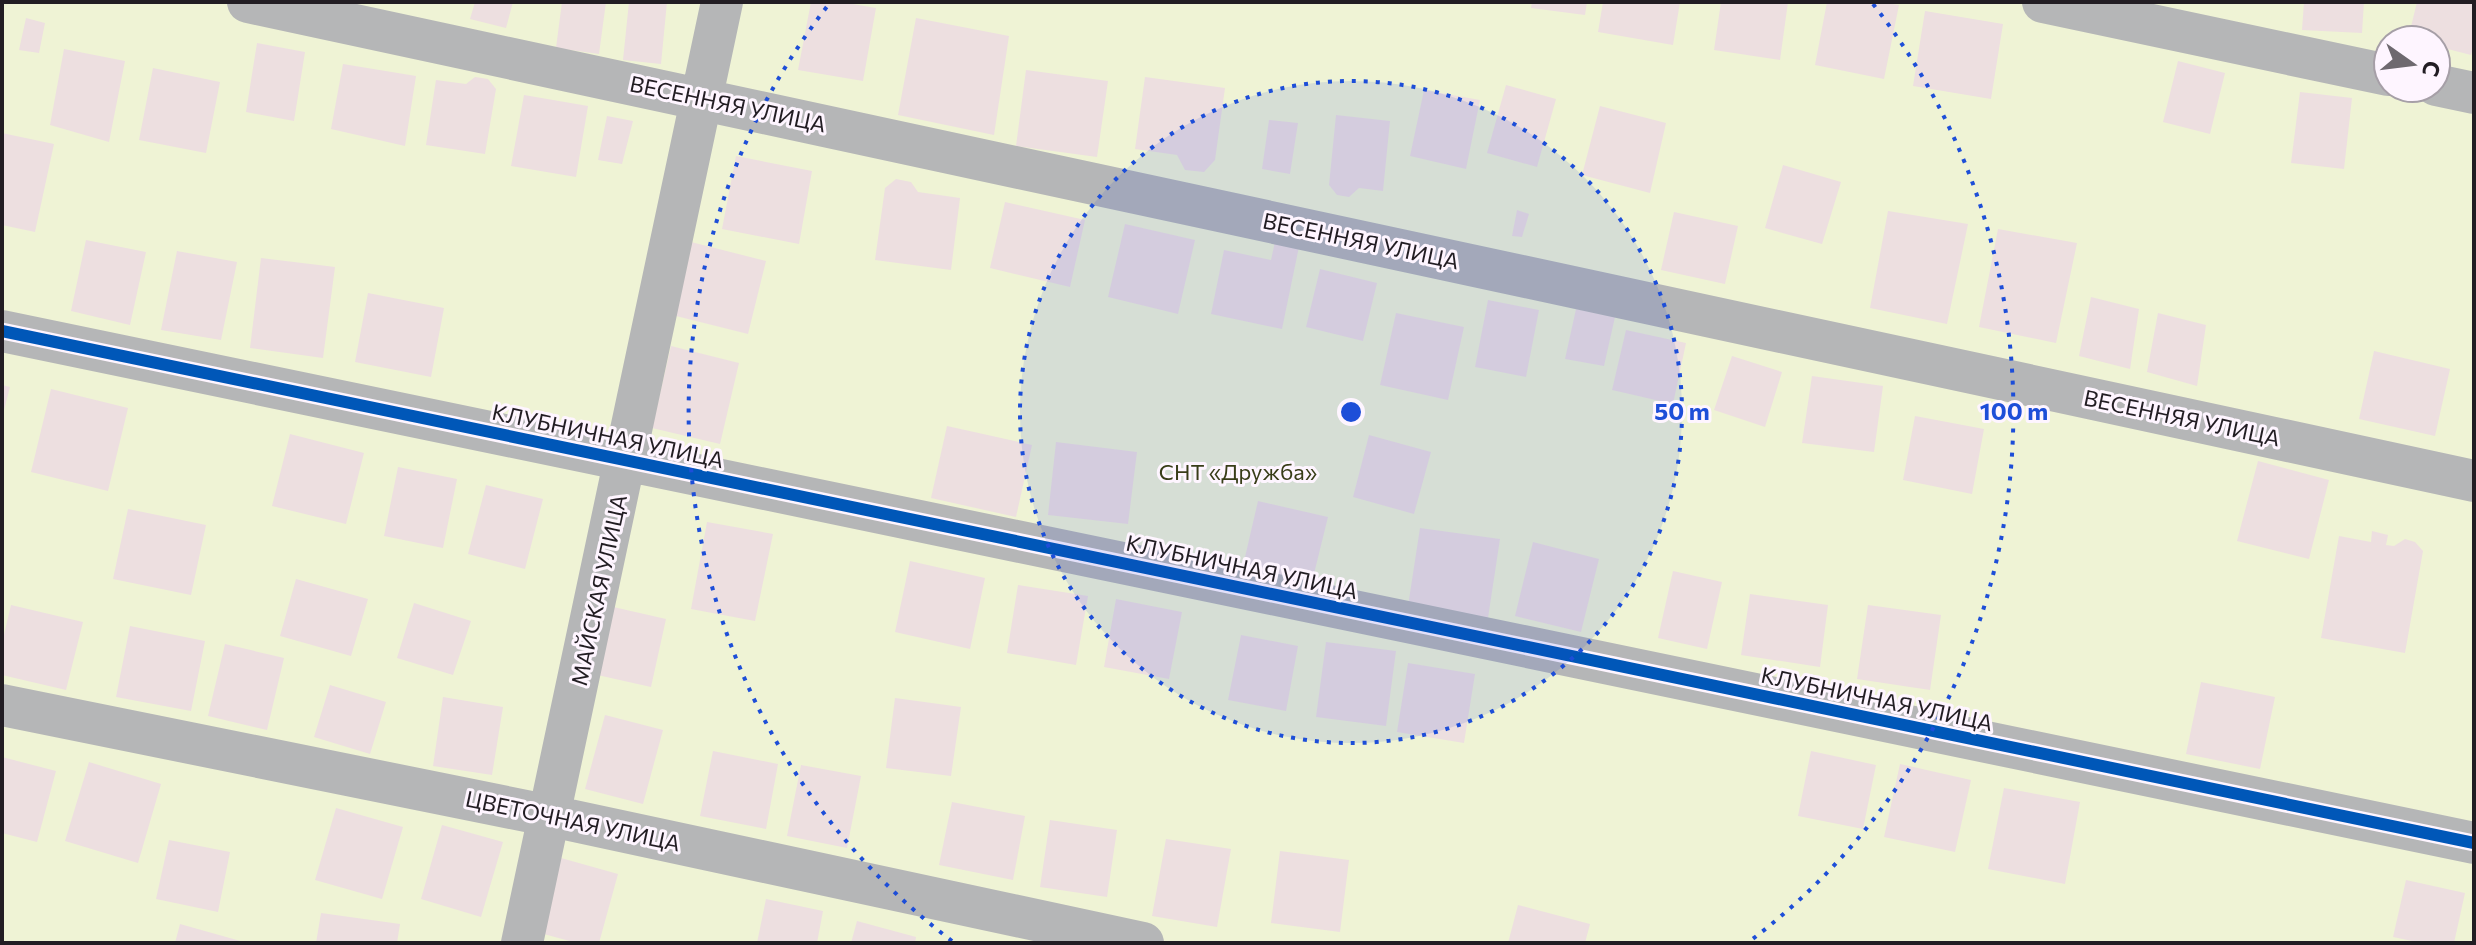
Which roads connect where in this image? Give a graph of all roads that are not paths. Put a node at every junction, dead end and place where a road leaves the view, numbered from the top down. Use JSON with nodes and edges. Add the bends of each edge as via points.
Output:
{"nodes":[{"id":1,"x":248,"y":2,"type":"edge"},
{"id":2,"x":722,"y":2,"type":"edge"},
{"id":3,"x":2043,"y":2,"type":"edge"},
{"id":4,"x":2372,"y":72,"type":"edge"},
{"id":5,"x":2452,"y":88,"type":"edge"},
{"id":6,"x":2474,"y":93,"type":"edge"},
{"id":7,"x":704,"y":99,"type":"junction"},
{"id":8,"x":2,"y":331,"type":"edge"},
{"id":9,"x":627,"y":460,"type":"junction"},
{"id":10,"x":2474,"y":481,"type":"edge"},
{"id":11,"x":2,"y":705,"type":"edge"},
{"id":12,"x":551,"y":816,"type":"junction"},
{"id":13,"x":2474,"y":843,"type":"edge"},
{"id":14,"x":522,"y":943,"type":"edge"},
{"id":15,"x":1143,"y":943,"type":"edge"}],
"edges":[{"from":1,"to":7,"type":"street","name":"ВЕСЕННЯЯ УЛИЦА"},
{"from":2,"to":7,"type":"street","name":"МАЙСКАЯ УЛИЦА"},
{"from":3,"to":4,"type":"street"},
{"from":5,"to":6,"type":"street"},
{"from":7,"to":9,"type":"street","name":"МАЙСКАЯ УЛИЦА"},
{"from":7,"to":10,"type":"street","name":"ВЕСЕННЯЯ УЛИЦА"},
{"from":8,"to":9,"type":"street","name":"КЛУБНИЧНАЯ УЛИЦА"},
{"from":9,"to":12,"type":"street","name":"МАЙСКАЯ УЛИЦА"},
{"from":9,"to":13,"type":"street","name":"КЛУБНИЧНАЯ УЛИЦА"},
{"from":11,"to":12,"type":"street","name":"ЦВЕТОЧНАЯ УЛИЦА"},
{"from":12,"to":14,"type":"street","name":"МАЙСКАЯ УЛИЦА"},
{"from":12,"to":15,"type":"street","name":"ЦВЕТОЧНАЯ УЛИЦА"}]}
